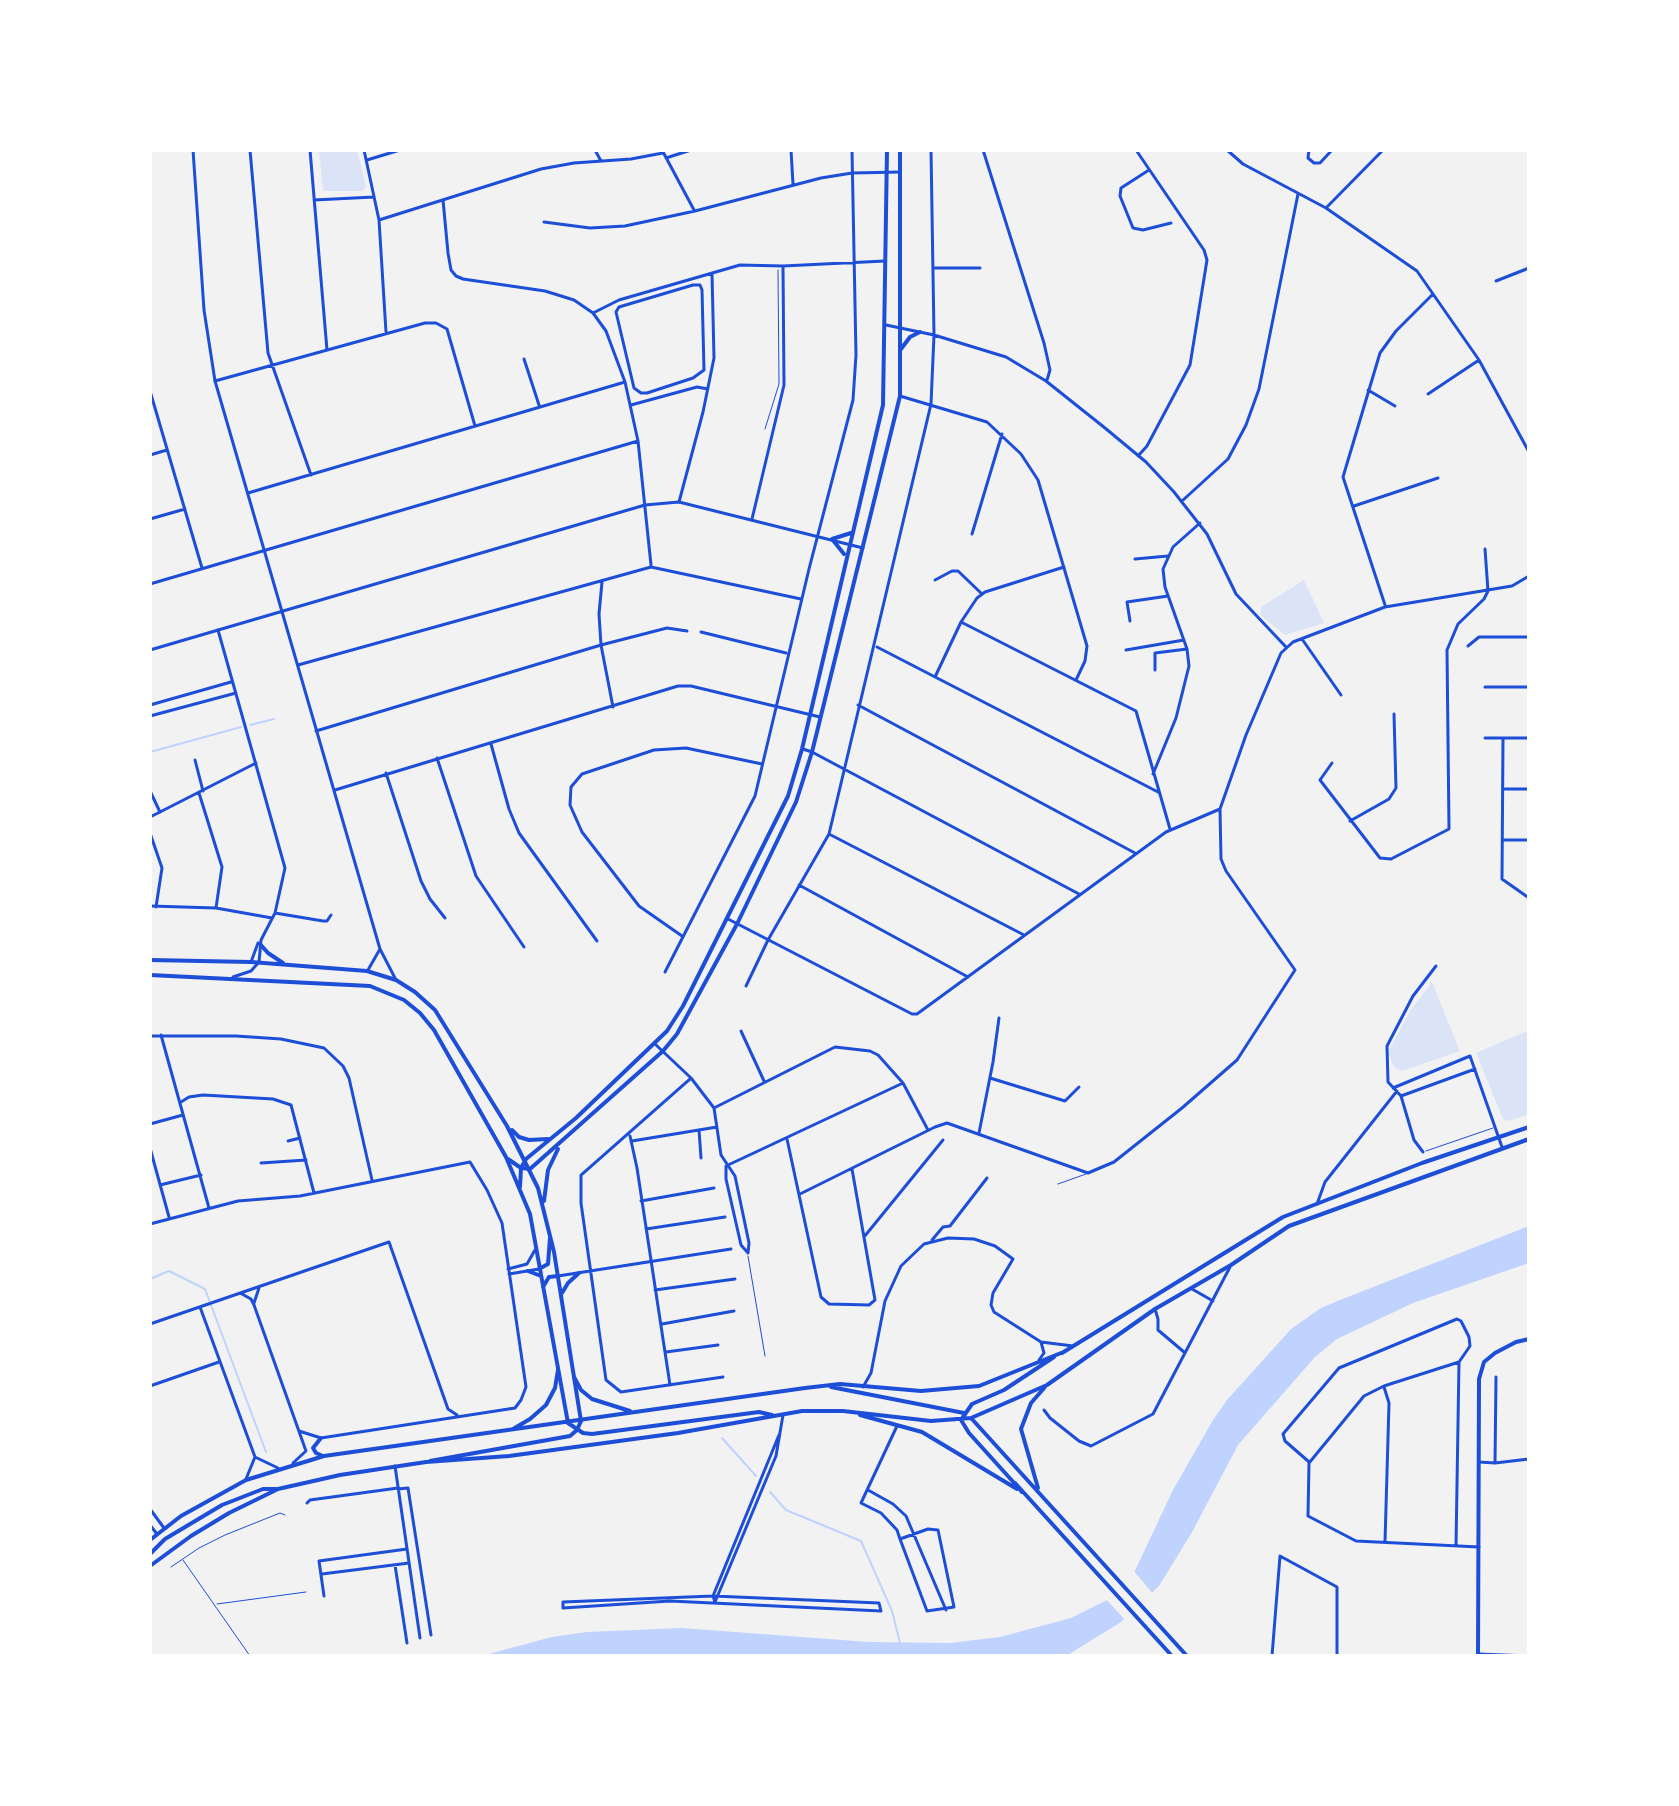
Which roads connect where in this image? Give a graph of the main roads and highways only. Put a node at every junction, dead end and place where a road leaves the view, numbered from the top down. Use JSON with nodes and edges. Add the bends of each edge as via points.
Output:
{"nodes":[{"id":1,"x":887,"y":150,"type":"edge"},
{"id":2,"x":900,"y":150,"type":"edge"},
{"id":3,"x":920,"y":332,"type":"road end"},
{"id":4,"x":900,"y":351,"type":"junction"},
{"id":5,"x":851,"y":532,"type":"junction"},
{"id":6,"x":846,"y":556,"type":"junction"},
{"id":7,"x":260,"y":942,"type":"road end"},
{"id":8,"x":150,"y":960,"type":"edge"},
{"id":9,"x":285,"y":964,"type":"junction"},
{"id":10,"x":150,"y":975,"type":"edge"},
{"id":11,"x":507,"y":1126,"type":"junction"},
{"id":12,"x":1529,"y":1127,"type":"edge"},
{"id":13,"x":552,"y":1138,"type":"junction"},
{"id":14,"x":1529,"y":1139,"type":"edge"},
{"id":15,"x":561,"y":1143,"type":"junction"},
{"id":16,"x":506,"y":1157,"type":"junction"},
{"id":17,"x":526,"y":1159,"type":"junction"},
{"id":18,"x":521,"y":1168,"type":"junction"},
{"id":19,"x":530,"y":1169,"type":"junction"},
{"id":20,"x":520,"y":1187,"type":"junction"},
{"id":21,"x":544,"y":1206,"type":"junction"},
{"id":22,"x":550,"y":1231,"type":"junction"},
{"id":23,"x":539,"y":1269,"type":"junction"},
{"id":24,"x":528,"y":1271,"type":"road end"},
{"id":25,"x":579,"y":1273,"type":"road end"},
{"id":26,"x":541,"y":1276,"type":"junction"},
{"id":27,"x":558,"y":1276,"type":"junction"},
{"id":28,"x":543,"y":1288,"type":"junction"},
{"id":29,"x":561,"y":1295,"type":"junction"},
{"id":30,"x":1529,"y":1339,"type":"edge"},
{"id":31,"x":1061,"y":1353,"type":"junction"},
{"id":32,"x":558,"y":1370,"type":"junction"},
{"id":33,"x":574,"y":1377,"type":"junction"},
{"id":34,"x":1047,"y":1385,"type":"junction"},
{"id":35,"x":829,"y":1386,"type":"junction"},
{"id":36,"x":843,"y":1411,"type":"junction"},
{"id":37,"x":635,"y":1413,"type":"junction"},
{"id":38,"x":964,"y":1413,"type":"junction"},
{"id":39,"x":773,"y":1415,"type":"junction"},
{"id":40,"x":971,"y":1418,"type":"junction"},
{"id":41,"x":961,"y":1420,"type":"junction"},
{"id":42,"x":581,"y":1421,"type":"junction"},
{"id":43,"x":568,"y":1423,"type":"junction"},
{"id":44,"x":511,"y":1430,"type":"junction"},
{"id":45,"x":577,"y":1430,"type":"junction"},
{"id":46,"x":321,"y":1438,"type":"road end"},
{"id":47,"x":324,"y":1456,"type":"junction"},
{"id":48,"x":426,"y":1462,"type":"junction"},
{"id":49,"x":278,"y":1489,"type":"junction"},
{"id":50,"x":1038,"y":1491,"type":"junction"},
{"id":51,"x":1022,"y":1492,"type":"junction"},
{"id":52,"x":164,"y":1528,"type":"junction"},
{"id":53,"x":157,"y":1534,"type":"junction"},
{"id":54,"x":165,"y":1539,"type":"junction"},
{"id":55,"x":150,"y":1540,"type":"edge"},
{"id":56,"x":150,"y":1554,"type":"edge"},
{"id":57,"x":150,"y":1566,"type":"edge"},
{"id":58,"x":1478,"y":1655,"type":"edge"},
{"id":59,"x":1172,"y":1656,"type":"edge"},
{"id":60,"x":1187,"y":1656,"type":"edge"}],
"edges":[{"from":1,"to":5,"type":"main road","via":[[883,405]]},
{"from":2,"to":4,"type":"main road"},
{"from":3,"to":4,"type":"main road"},
{"from":4,"to":15,"type":"main road","via":[[900,396],[812,752],[785,829],[691,1012],[663,1051]]},
{"from":5,"to":6,"type":"main road"},
{"from":5,"to":6,"type":"main road","via":[[832,539]]},
{"from":6,"to":13,"type":"main road","via":[[802,749],[776,824],[683,1006],[655,1044]]},
{"from":7,"to":9,"type":"main road"},
{"from":8,"to":9,"type":"main road"},
{"from":9,"to":11,"type":"main road","via":[[367,971],[415,992],[435,1010]]},
{"from":10,"to":16,"type":"main road","via":[[370,986],[404,1000],[434,1030]]},
{"from":11,"to":13,"type":"main road","via":[[529,1140]]},
{"from":11,"to":17,"type":"main road"},
{"from":12,"to":31,"type":"main road","via":[[1283,1217]]},
{"from":13,"to":17,"type":"main road"},
{"from":14,"to":34,"type":"main road","via":[[1289,1226],[1155,1309]]},
{"from":15,"to":19,"type":"main road"},
{"from":15,"to":21,"type":"main road","via":[[548,1170]]},
{"from":16,"to":18,"type":"main road"},
{"from":16,"to":20,"type":"main road"},
{"from":17,"to":18,"type":"main road"},
{"from":17,"to":19,"type":"main road"},
{"from":18,"to":19,"type":"main road"},
{"from":18,"to":20,"type":"main road"},
{"from":19,"to":21,"type":"main road"},
{"from":20,"to":23,"type":"main road"},
{"from":21,"to":22,"type":"main road"},
{"from":22,"to":23,"type":"main road","via":[[548,1264]]},
{"from":22,"to":27,"type":"main road"},
{"from":23,"to":26,"type":"main road"},
{"from":24,"to":26,"type":"main road"},
{"from":25,"to":29,"type":"main road"},
{"from":26,"to":28,"type":"main road"},
{"from":27,"to":28,"type":"main road","via":[[546,1279]]},
{"from":27,"to":29,"type":"main road"},
{"from":28,"to":32,"type":"main road"},
{"from":29,"to":33,"type":"main road"},
{"from":30,"to":58,"type":"main road","via":[[1495,1353],[1480,1370]]},
{"from":31,"to":35,"type":"main road","via":[[979,1386],[921,1391]]},
{"from":31,"to":38,"type":"main road"},
{"from":32,"to":43,"type":"main road"},
{"from":32,"to":44,"type":"main road","via":[[546,1405]]},
{"from":33,"to":37,"type":"main road","via":[[592,1399]]},
{"from":33,"to":42,"type":"main road"},
{"from":34,"to":40,"type":"main road"},
{"from":34,"to":50,"type":"main road","via":[[1031,1403],[1021,1429]]},
{"from":35,"to":37,"type":"main road"},
{"from":35,"to":38,"type":"main road"},
{"from":36,"to":39,"type":"main road"},
{"from":36,"to":41,"type":"main road"},
{"from":36,"to":51,"type":"main road","via":[[922,1432]]},
{"from":37,"to":42,"type":"main road"},
{"from":38,"to":40,"type":"main road"},
{"from":38,"to":41,"type":"main road"},
{"from":39,"to":45,"type":"main road","via":[[759,1412],[592,1434]]},
{"from":39,"to":48,"type":"main road","via":[[632,1440]]},
{"from":40,"to":41,"type":"main road"},
{"from":40,"to":50,"type":"main road"},
{"from":41,"to":51,"type":"main road"},
{"from":42,"to":43,"type":"main road"},
{"from":42,"to":45,"type":"main road"},
{"from":43,"to":44,"type":"main road"},
{"from":43,"to":45,"type":"main road"},
{"from":44,"to":47,"type":"main road"},
{"from":45,"to":48,"type":"main road","via":[[570,1436]]},
{"from":46,"to":47,"type":"main road","via":[[313,1448]]},
{"from":47,"to":52,"type":"main road","via":[[246,1480]]},
{"from":48,"to":49,"type":"main road"},
{"from":49,"to":54,"type":"main road","via":[[263,1489],[222,1505]]},
{"from":49,"to":57,"type":"main road","via":[[229,1513]]},
{"from":50,"to":60,"type":"main road"},
{"from":51,"to":59,"type":"main road"},
{"from":52,"to":53,"type":"main road"},
{"from":52,"to":54,"type":"main road"},
{"from":53,"to":54,"type":"main road"},
{"from":53,"to":55,"type":"main road"},
{"from":54,"to":56,"type":"main road"}]}
